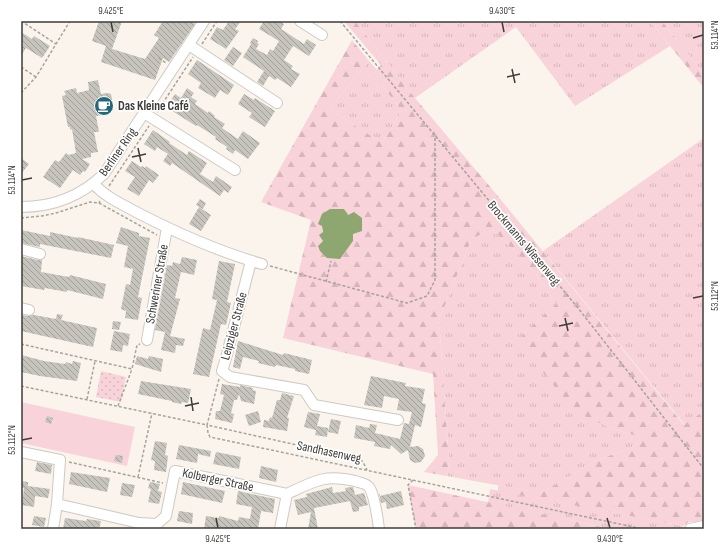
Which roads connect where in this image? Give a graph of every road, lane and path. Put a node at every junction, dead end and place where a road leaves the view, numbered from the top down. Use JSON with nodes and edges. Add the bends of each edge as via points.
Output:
{"nodes":[{"id":1,"x":21,"y":21,"type":"edge"},
{"id":2,"x":70,"y":21,"type":"edge"},
{"id":3,"x":204,"y":21,"type":"edge"},
{"id":4,"x":217,"y":21,"type":"edge"},
{"id":5,"x":300,"y":21,"type":"edge"},
{"id":6,"x":340,"y":21,"type":"edge"},
{"id":7,"x":322,"y":35,"type":"dead end"},
{"id":8,"x":56,"y":44,"type":"junction"},
{"id":9,"x":189,"y":45,"type":"junction"},
{"id":10,"x":198,"y":50,"type":"junction"},
{"id":11,"x":159,"y":58,"type":"dead end"},
{"id":12,"x":169,"y":65,"type":"dead end"},
{"id":13,"x":21,"y":67,"type":"edge"},
{"id":14,"x":36,"y":77,"type":"junction"},
{"id":15,"x":21,"y":92,"type":"edge"},
{"id":16,"x":277,"y":103,"type":"dead end"},
{"id":17,"x":149,"y":116,"type":"junction"},
{"id":18,"x":435,"y":137,"type":"junction"},
{"id":19,"x":234,"y":170,"type":"dead end"},
{"id":20,"x":94,"y":184,"type":"junction"},
{"id":21,"x":102,"y":198,"type":"junction"},
{"id":22,"x":21,"y":207,"type":"edge"},
{"id":23,"x":167,"y":228,"type":"junction"},
{"id":24,"x":165,"y":240,"type":"junction"},
{"id":25,"x":21,"y":249,"type":"edge"},
{"id":26,"x":40,"y":254,"type":"dead end"},
{"id":27,"x":251,"y":261,"type":"junction"},
{"id":28,"x":331,"y":261,"type":"dead end"},
{"id":29,"x":262,"y":264,"type":"joint"},
{"id":30,"x":326,"y":282,"type":"junction"},
{"id":31,"x":147,"y":340,"type":"joint"},
{"id":32,"x":21,"y":344,"type":"edge"},
{"id":33,"x":96,"y":361,"type":"junction"},
{"id":34,"x":132,"y":369,"type":"junction"},
{"id":35,"x":222,"y":371,"type":"junction"},
{"id":36,"x":21,"y":386,"type":"edge"},
{"id":37,"x":87,"y":400,"type":"junction"},
{"id":38,"x":118,"y":406,"type":"junction"},
{"id":39,"x":152,"y":413,"type":"junction"},
{"id":40,"x":398,"y":420,"type":"dead end"},
{"id":41,"x":207,"y":425,"type":"junction"},
{"id":42,"x":21,"y":452,"type":"edge"},
{"id":43,"x":60,"y":460,"type":"junction"},
{"id":44,"x":704,"y":469,"type":"edge"},
{"id":45,"x":366,"y":470,"type":"junction"},
{"id":46,"x":138,"y":477,"type":"junction"},
{"id":47,"x":413,"y":480,"type":"junction"},
{"id":48,"x":172,"y":484,"type":"junction"},
{"id":49,"x":287,"y":494,"type":"junction"},
{"id":50,"x":57,"y":504,"type":"junction"},
{"id":51,"x":138,"y":526,"type":"edge"},
{"id":52,"x":704,"y":526,"type":"edge"},
{"id":53,"x":53,"y":529,"type":"edge"},
{"id":54,"x":280,"y":529,"type":"edge"},
{"id":55,"x":380,"y":529,"type":"edge"},
{"id":56,"x":416,"y":529,"type":"edge"},
{"id":57,"x":643,"y":529,"type":"edge"},
{"id":58,"x":690,"y":529,"type":"edge"}],
"edges":[{"from":1,"to":8,"type":"path"},
{"from":2,"to":8,"type":"path"},
{"from":3,"to":9,"type":"street","name":"Berliner Ring"},
{"from":4,"to":10,"type":"path"},
{"from":5,"to":7,"type":"street"},
{"from":6,"to":18,"type":"path","name":"Brockmanns Wiesenweg"},
{"from":8,"to":14,"type":"path"},
{"from":9,"to":10,"type":"street"},
{"from":9,"to":17,"type":"street","name":"Berliner Ring"},
{"from":10,"to":16,"type":"street"},
{"from":10,"to":17,"type":"path"},
{"from":11,"to":12,"type":"path"},
{"from":13,"to":14,"type":"path"},
{"from":14,"to":15,"type":"path"},
{"from":17,"to":19,"type":"street","name":"Berliner Ring"},
{"from":17,"to":20,"type":"street","name":"Berliner Ring"},
{"from":17,"to":21,"type":"path"},
{"from":18,"to":30,"type":"path","via":[[435,280],[427,296],[407,303]]},
{"from":18,"to":44,"type":"path","name":"Brockmanns Wiesenweg","via":[[578,308]]},
{"from":20,"to":21,"type":"street"},
{"from":20,"to":22,"type":"street","name":"Berliner Ring","via":[[77,195],[55,203]]},
{"from":21,"to":23,"type":"street"},
{"from":21,"to":24,"type":"path"},
{"from":23,"to":24,"type":"street","name":"Schweriner Straße"},
{"from":23,"to":27,"type":"street"},
{"from":24,"to":31,"type":"street","name":"Schweriner Straße"},
{"from":25,"to":26,"type":"street"},
{"from":27,"to":29,"type":"street"},
{"from":27,"to":35,"type":"street","name":"Leipziger Straße"},
{"from":28,"to":30,"type":"path"},
{"from":29,"to":30,"type":"path"},
{"from":31,"to":34,"type":"path","via":[[137,345]]},
{"from":32,"to":33,"type":"path"},
{"from":33,"to":34,"type":"path"},
{"from":33,"to":37,"type":"path"},
{"from":34,"to":38,"type":"path"},
{"from":35,"to":40,"type":"street","name":"Leipziger Straße","via":[[230,377],[304,390],[314,405]]},
{"from":35,"to":41,"type":"path"},
{"from":36,"to":37,"type":"path"},
{"from":37,"to":38,"type":"path"},
{"from":38,"to":39,"type":"path"},
{"from":39,"to":41,"type":"path"},
{"from":39,"to":46,"type":"path"},
{"from":41,"to":45,"type":"path","via":[[360,459]]},
{"from":41,"to":45,"type":"path","name":"Sandhasenweg","via":[[210,436]]},
{"from":42,"to":43,"type":"street"},
{"from":43,"to":46,"type":"path"},
{"from":43,"to":50,"type":"street"},
{"from":45,"to":47,"type":"path","name":"Sandhasenweg"},
{"from":46,"to":48,"type":"path"},
{"from":47,"to":56,"type":"path","via":[[408,486]]},
{"from":47,"to":57,"type":"path","name":"Sandhasenweg"},
{"from":48,"to":49,"type":"street","name":"Kolberger Straße","via":[[175,471]]},
{"from":48,"to":51,"type":"street","name":"Kolberger Straße","via":[[166,516],[157,524]]},
{"from":49,"to":54,"type":"street"},
{"from":49,"to":55,"type":"street","via":[[326,478],[347,479],[366,484],[372,491]]},
{"from":50,"to":51,"type":"street","name":"Kolberger Straße"},
{"from":50,"to":53,"type":"street"},
{"from":52,"to":58,"type":"street"}]}
